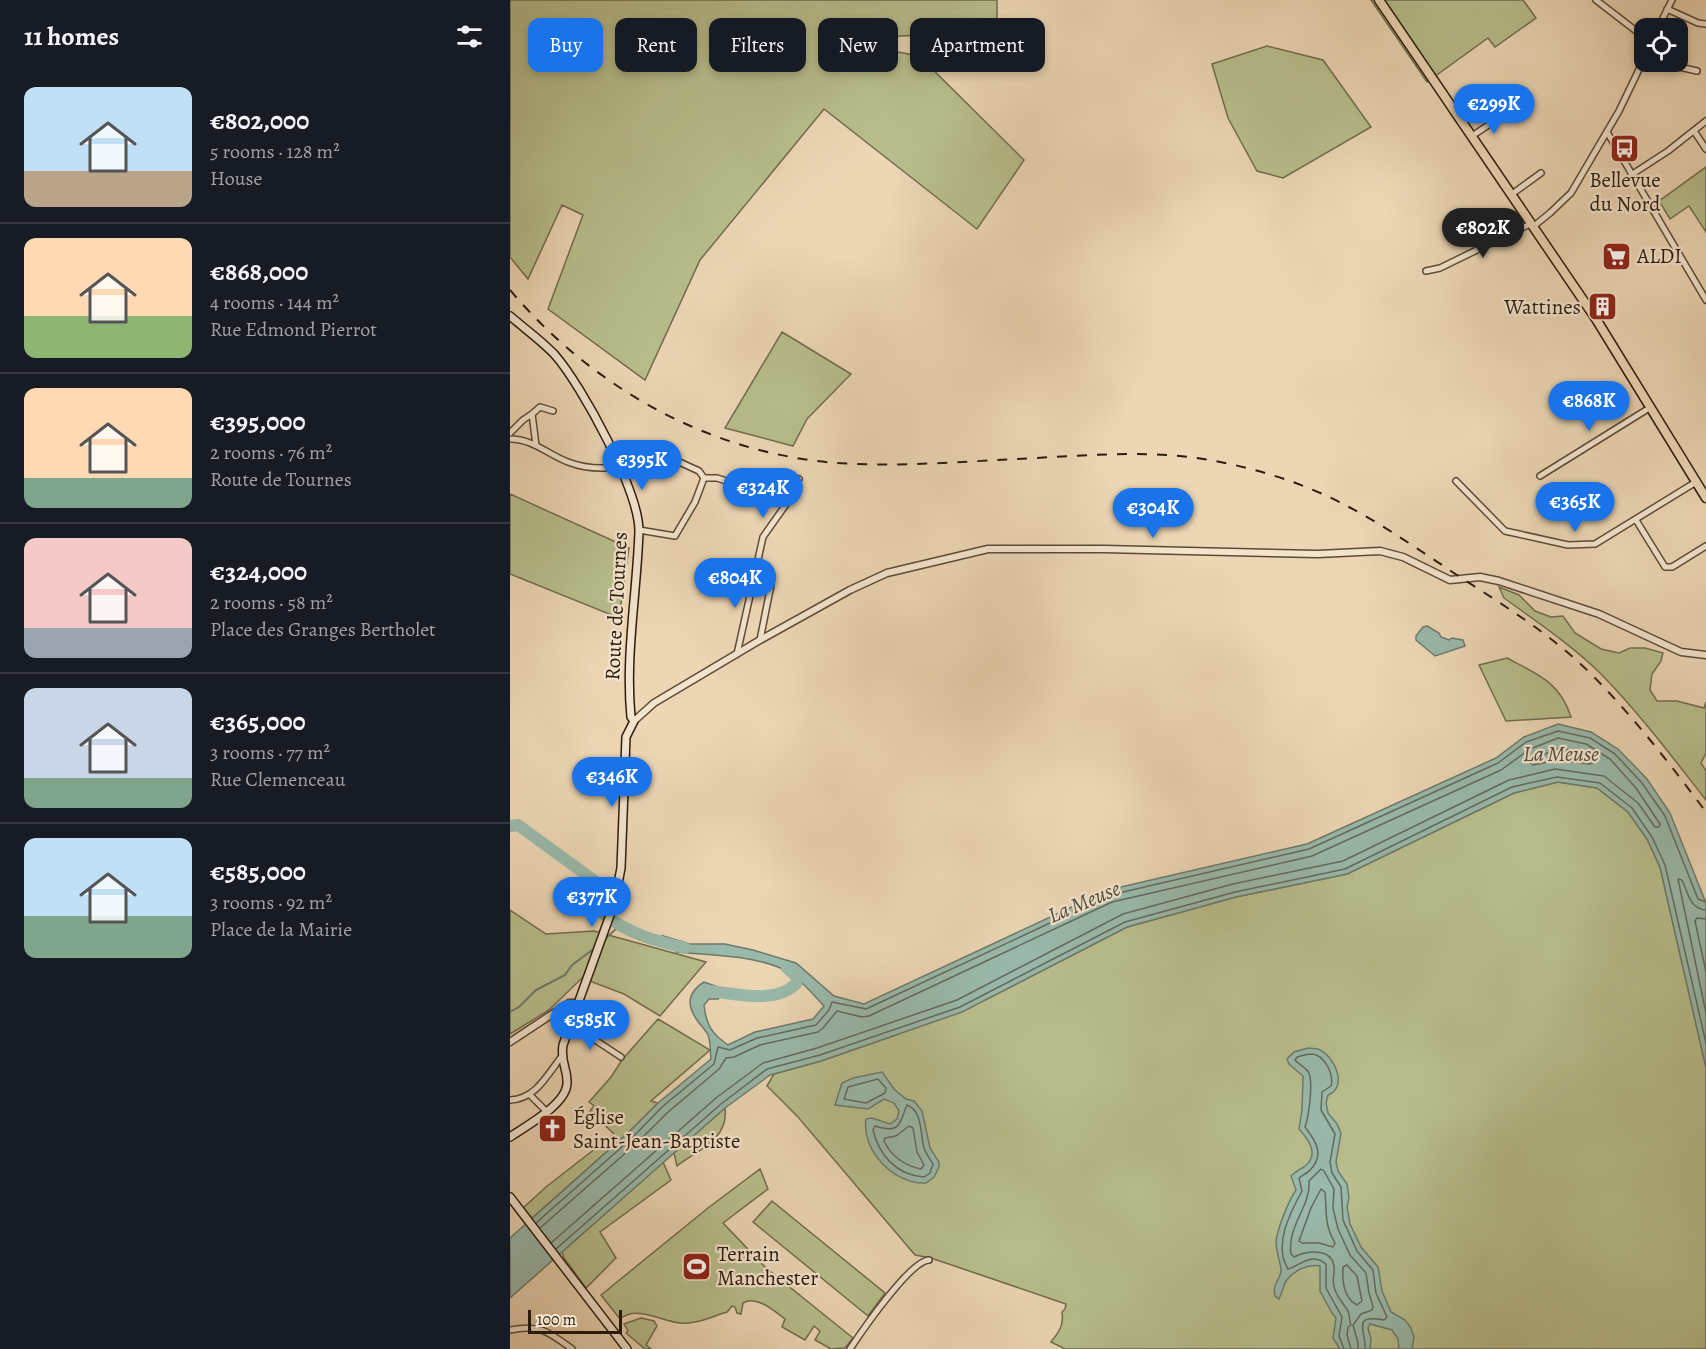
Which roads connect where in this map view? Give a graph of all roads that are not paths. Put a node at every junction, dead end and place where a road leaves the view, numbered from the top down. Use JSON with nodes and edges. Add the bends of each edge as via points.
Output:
{"nodes":[{"id":1,"x":1378,"y":0,"type":"edge"},
{"id":2,"x":1596,"y":0,"type":"edge"},
{"id":3,"x":1672,"y":0,"type":"edge"},
{"id":4,"x":1667,"y":9,"type":"junction"},
{"id":5,"x":1663,"y":18,"type":"edge"},
{"id":6,"x":1706,"y":24,"type":"edge"},
{"id":7,"x":1634,"y":29,"type":"edge"},
{"id":8,"x":1688,"y":69,"type":"edge"},
{"id":9,"x":1697,"y":71,"type":"dead end"},
{"id":10,"x":1637,"y":72,"type":"edge"},
{"id":11,"x":1502,"y":116,"type":"dead end"},
{"id":12,"x":1706,"y":121,"type":"edge"},
{"id":13,"x":1694,"y":131,"type":"junction"},
{"id":14,"x":1606,"y":132,"type":"junction"},
{"id":15,"x":1472,"y":136,"type":"junction"},
{"id":16,"x":1706,"y":149,"type":"edge"},
{"id":17,"x":1541,"y":173,"type":"dead end"},
{"id":18,"x":1631,"y":175,"type":"junction"},
{"id":19,"x":1512,"y":194,"type":"junction"},
{"id":20,"x":1533,"y":224,"type":"junction"},
{"id":21,"x":1426,"y":271,"type":"dead end"},
{"id":22,"x":1703,"y":289,"type":"edge"},
{"id":23,"x":1706,"y":300,"type":"edge"},
{"id":24,"x":510,"y":316,"type":"edge"},
{"id":25,"x":1651,"y":407,"type":"junction"},
{"id":26,"x":553,"y":411,"type":"dead end"},
{"id":27,"x":532,"y":414,"type":"junction"},
{"id":28,"x":510,"y":434,"type":"edge"},
{"id":29,"x":510,"y":439,"type":"edge"},
{"id":30,"x":536,"y":445,"type":"junction"},
{"id":31,"x":655,"y":460,"type":"dead end"},
{"id":32,"x":620,"y":467,"type":"junction"},
{"id":33,"x":1540,"y":476,"type":"dead end"},
{"id":34,"x":704,"y":478,"type":"junction"},
{"id":35,"x":799,"y":479,"type":"dead end"},
{"id":36,"x":1456,"y":481,"type":"dead end"},
{"id":37,"x":1696,"y":482,"type":"junction"},
{"id":38,"x":769,"y":497,"type":"dead end"},
{"id":39,"x":1706,"y":498,"type":"edge"},
{"id":40,"x":1636,"y":520,"type":"junction"},
{"id":41,"x":639,"y":530,"type":"junction"},
{"id":42,"x":1706,"y":546,"type":"edge"},
{"id":43,"x":756,"y":570,"type":"junction"},
{"id":44,"x":760,"y":640,"type":"junction"},
{"id":45,"x":737,"y":654,"type":"junction"},
{"id":46,"x":1706,"y":655,"type":"edge"},
{"id":47,"x":634,"y":721,"type":"junction"},
{"id":48,"x":577,"y":1003,"type":"junction"},
{"id":49,"x":569,"y":1026,"type":"junction"},
{"id":50,"x":510,"y":1041,"type":"edge"},
{"id":51,"x":562,"y":1056,"type":"junction"},
{"id":52,"x":621,"y":1057,"type":"dead end"},
{"id":53,"x":530,"y":1095,"type":"junction"},
{"id":54,"x":510,"y":1100,"type":"edge"},
{"id":55,"x":546,"y":1111,"type":"junction"},
{"id":56,"x":510,"y":1137,"type":"edge"},
{"id":57,"x":510,"y":1197,"type":"edge"},
{"id":58,"x":929,"y":1260,"type":"dead end"},
{"id":59,"x":510,"y":1330,"type":"edge"},
{"id":60,"x":572,"y":1349,"type":"edge"},
{"id":61,"x":627,"y":1349,"type":"edge"},
{"id":62,"x":850,"y":1349,"type":"edge"}],
"edges":[{"from":1,"to":15,"type":"main road"},
{"from":2,"to":7,"type":"street"},
{"from":3,"to":4,"type":"street"},
{"from":4,"to":5,"type":"street"},
{"from":4,"to":6,"type":"street"},
{"from":8,"to":9,"type":"street"},
{"from":10,"to":14,"type":"street"},
{"from":11,"to":15,"type":"street"},
{"from":12,"to":13,"type":"street"},
{"from":13,"to":16,"type":"street"},
{"from":13,"to":18,"type":"street"},
{"from":14,"to":18,"type":"street"},
{"from":14,"to":20,"type":"street","via":[[1571,192]]},
{"from":15,"to":19,"type":"main road"},
{"from":17,"to":19,"type":"street"},
{"from":18,"to":22,"type":"street"},
{"from":19,"to":20,"type":"main road"},
{"from":20,"to":21,"type":"street"},
{"from":20,"to":25,"type":"main road"},
{"from":22,"to":23,"type":"street"},
{"from":24,"to":32,"type":"main road","name":"Route de Tournes","via":[[567,371]]},
{"from":25,"to":33,"type":"street"},
{"from":25,"to":37,"type":"main road"},
{"from":26,"to":27,"type":"street","via":[[540,407]]},
{"from":27,"to":28,"type":"street"},
{"from":27,"to":30,"type":"street"},
{"from":29,"to":30,"type":"street"},
{"from":30,"to":32,"type":"street","via":[[567,462]]},
{"from":31,"to":34,"type":"street","via":[[664,455],[699,471]]},
{"from":32,"to":41,"type":"main road","name":"Route de Tournes"},
{"from":34,"to":38,"type":"street","via":[[717,478]]},
{"from":34,"to":41,"type":"street","via":[[675,536]]},
{"from":35,"to":43,"type":"street","via":[[763,537]]},
{"from":36,"to":40,"type":"street","via":[[1505,531],[1568,545],[1595,544]]},
{"from":37,"to":39,"type":"main road"},
{"from":37,"to":40,"type":"street"},
{"from":40,"to":42,"type":"street","via":[[1665,567],[1672,567]]},
{"from":41,"to":47,"type":"main road","name":"Route de Tournes","via":[[628,691]]},
{"from":43,"to":44,"type":"street","via":[[766,574],[771,585]]},
{"from":43,"to":45,"type":"street"},
{"from":44,"to":45,"type":"street"},
{"from":44,"to":46,"type":"street","via":[[887,573],[988,549],[1318,554],[1374,551],[1403,557],[1450,580],[1480,577],[1499,581],[1599,614],[1681,652]]},
{"from":45,"to":47,"type":"street","via":[[654,703]]},
{"from":47,"to":48,"type":"main road","via":[[626,737],[621,868],[614,904]]},
{"from":48,"to":49,"type":"main road"},
{"from":48,"to":50,"type":"street","via":[[569,1003]]},
{"from":49,"to":51,"type":"main road"},
{"from":49,"to":52,"type":"street"},
{"from":51,"to":53,"type":"street"},
{"from":51,"to":55,"type":"main road","via":[[567,1087],[563,1097]]},
{"from":53,"to":54,"type":"street","via":[[523,1100]]},
{"from":53,"to":55,"type":"street"},
{"from":55,"to":56,"type":"main road"},
{"from":57,"to":61,"type":"main road"},
{"from":58,"to":62,"type":"street","via":[[917,1264],[894,1289]]},
{"from":59,"to":60,"type":"street","via":[[546,1330]]}]}
